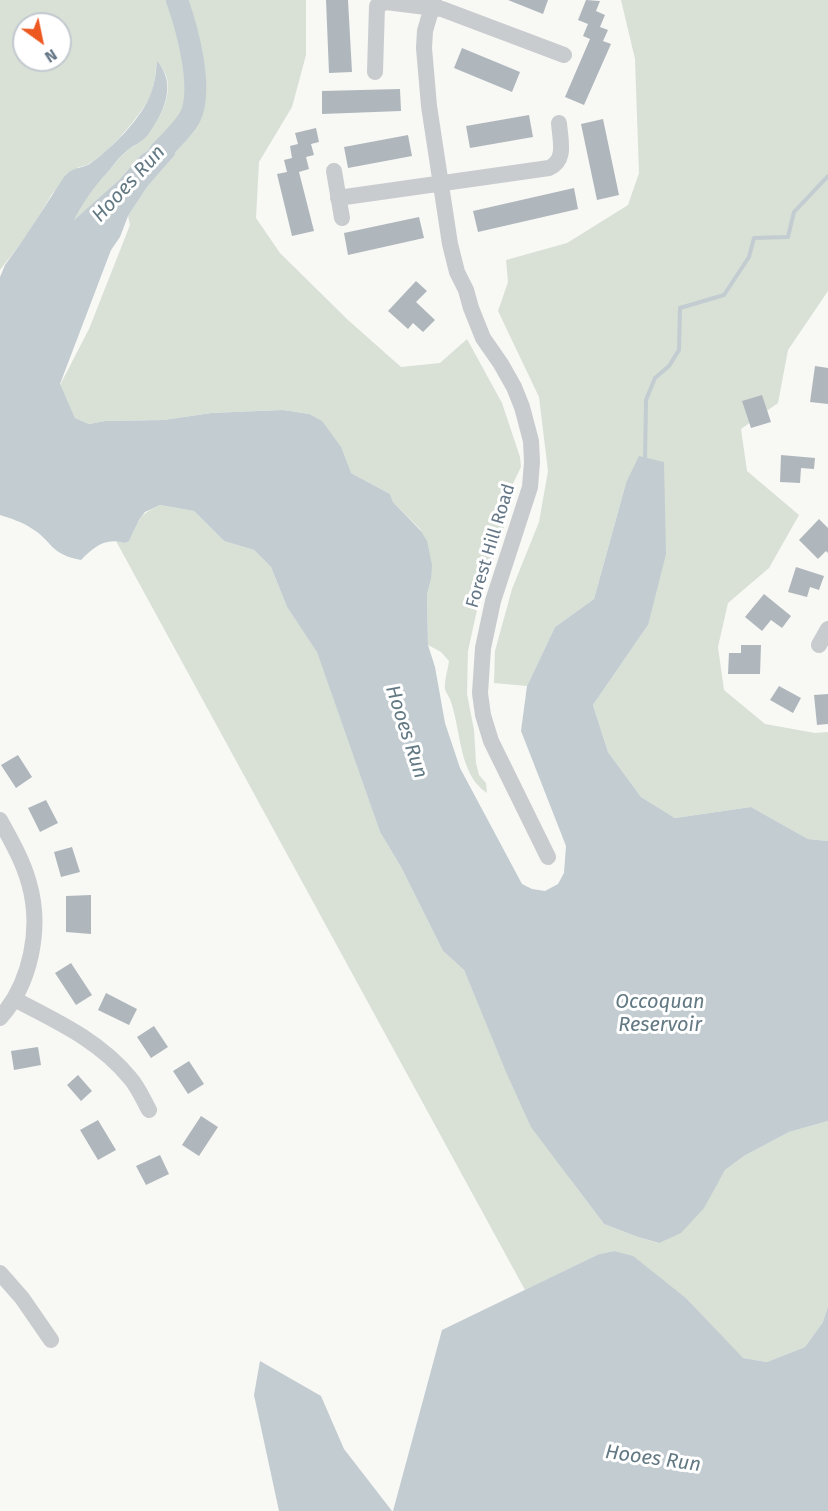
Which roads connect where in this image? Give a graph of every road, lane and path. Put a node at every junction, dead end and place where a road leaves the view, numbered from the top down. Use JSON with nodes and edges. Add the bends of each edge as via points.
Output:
{"nodes":[{"id":1,"x":433,"y":4,"type":"edge"},
{"id":2,"x":564,"y":55,"type":"dead end"},
{"id":3,"x":375,"y":72,"type":"dead end"},
{"id":4,"x":559,"y":123,"type":"dead end"},
{"id":5,"x":334,"y":171,"type":"dead end"},
{"id":6,"x":440,"y":184,"type":"junction"},
{"id":7,"x":338,"y":198,"type":"junction"},
{"id":8,"x":342,"y":218,"type":"dead end"},
{"id":9,"x":828,"y":629,"type":"edge"},
{"id":10,"x":819,"y":645,"type":"dead end"},
{"id":11,"x":0,"y":820,"type":"edge"},
{"id":12,"x":548,"y":857,"type":"dead end"},
{"id":13,"x":14,"y":999,"type":"junction"},
{"id":14,"x":0,"y":1018,"type":"edge"},
{"id":15,"x":149,"y":1110,"type":"dead end"},
{"id":16,"x":0,"y":1273,"type":"edge"},
{"id":17,"x":51,"y":1340,"type":"dead end"}],
"edges":[{"from":1,"to":2,"type":"street"},
{"from":1,"to":3,"type":"street","via":[[386,2],[377,6]]},
{"from":1,"to":6,"type":"street","name":"Forest Hill Road","via":[[424,48]]},
{"from":4,"to":6,"type":"street","via":[[562,154],[556,165]]},
{"from":5,"to":7,"type":"street"},
{"from":6,"to":7,"type":"street"},
{"from":6,"to":12,"type":"street","name":"Forest Hill Road","via":[[457,272],[483,338],[514,387],[531,441],[530,487],[493,601],[483,648],[480,693],[490,741]]},
{"from":7,"to":8,"type":"street"},
{"from":9,"to":10,"type":"street"},
{"from":11,"to":13,"type":"street","via":[[23,863],[33,904],[29,962]]},
{"from":13,"to":14,"type":"street"},
{"from":13,"to":15,"type":"street","via":[[92,1042],[131,1079]]},
{"from":16,"to":17,"type":"street"}]}
